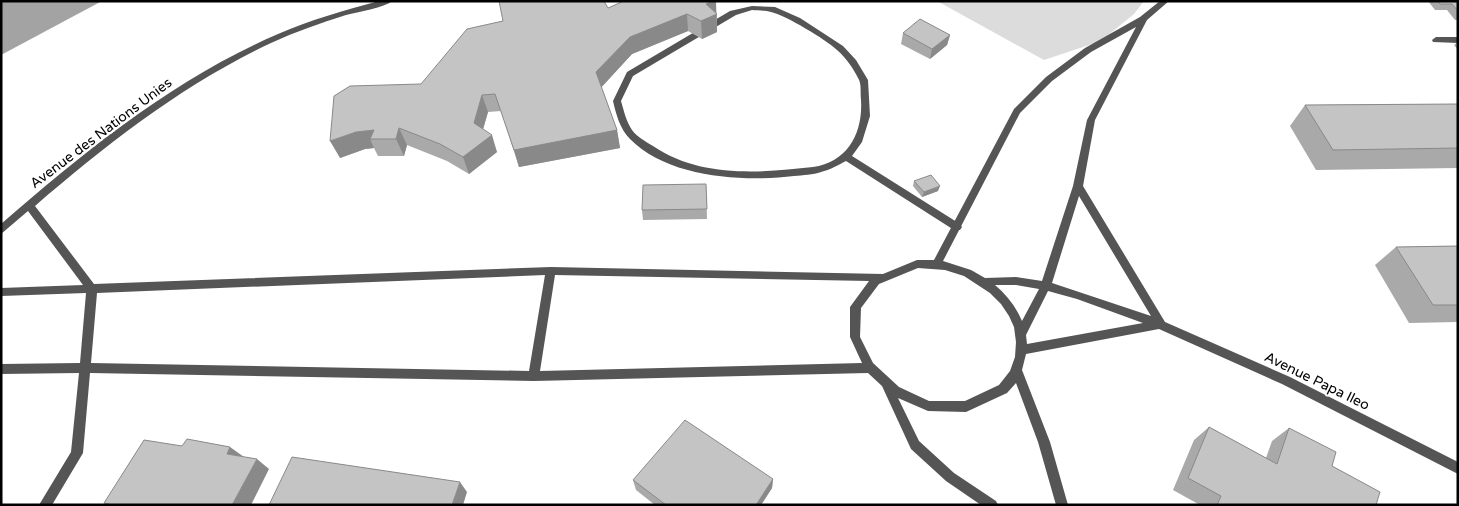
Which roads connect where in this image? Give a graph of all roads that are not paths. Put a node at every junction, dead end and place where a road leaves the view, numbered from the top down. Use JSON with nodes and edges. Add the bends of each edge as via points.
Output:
{"nodes":[{"id":1,"x":390,"y":1,"type":"edge"},
{"id":2,"x":1165,"y":1,"type":"edge"},
{"id":3,"x":1143,"y":18,"type":"junction"},
{"id":4,"x":1436,"y":40,"type":"dead end"},
{"id":5,"x":1458,"y":40,"type":"edge"},
{"id":6,"x":846,"y":157,"type":"junction"},
{"id":7,"x":1078,"y":186,"type":"junction"},
{"id":8,"x":29,"y":205,"type":"junction"},
{"id":9,"x":957,"y":227,"type":"junction"},
{"id":10,"x":1,"y":230,"type":"edge"},
{"id":11,"x":937,"y":264,"type":"junction"},
{"id":12,"x":551,"y":272,"type":"junction"},
{"id":13,"x":880,"y":277,"type":"junction"},
{"id":14,"x":984,"y":282,"type":"junction"},
{"id":15,"x":1046,"y":284,"type":"junction"},
{"id":16,"x":92,"y":289,"type":"junction"},
{"id":17,"x":1,"y":292,"type":"edge"},
{"id":18,"x":1161,"y":324,"type":"junction"},
{"id":19,"x":1021,"y":334,"type":"junction"},
{"id":20,"x":1022,"y":350,"type":"junction"},
{"id":21,"x":87,"y":368,"type":"junction"},
{"id":22,"x":868,"y":368,"type":"junction"},
{"id":23,"x":1,"y":369,"type":"edge"},
{"id":24,"x":1017,"y":371,"type":"junction"},
{"id":25,"x":534,"y":376,"type":"junction"},
{"id":26,"x":887,"y":386,"type":"junction"},
{"id":27,"x":1458,"y":468,"type":"edge"},
{"id":28,"x":44,"y":505,"type":"edge"},
{"id":29,"x":992,"y":505,"type":"edge"},
{"id":30,"x":1062,"y":505,"type":"edge"}],
"edges":[{"from":1,"to":8,"type":"street","name":"Avenue des Nations Unies","via":[[333,16],[267,41],[189,83],[119,132]]},
{"from":2,"to":3,"type":"street"},
{"from":3,"to":7,"type":"street","via":[[1091,120]]},
{"from":3,"to":9,"type":"street","via":[[1088,50],[1049,79],[1017,111]]},
{"from":4,"to":5,"type":"street"},
{"from":6,"to":6,"type":"street","via":[[820,169],[777,176],[729,174],[696,168],[637,141],[624,123],[617,101],[630,74],[732,13],[752,8],[772,9],[797,20],[840,48],[864,80],[866,116],[858,142]]},
{"from":6,"to":9,"type":"street"},
{"from":7,"to":15,"type":"street"},
{"from":7,"to":18,"type":"street"},
{"from":8,"to":10,"type":"street","name":"Avenue des Nations Unies"},
{"from":8,"to":16,"type":"street"},
{"from":9,"to":11,"type":"street"},
{"from":11,"to":13,"type":"street","via":[[897,268]]},
{"from":11,"to":14,"type":"street"},
{"from":12,"to":13,"type":"street"},
{"from":12,"to":16,"type":"street"},
{"from":12,"to":25,"type":"street"},
{"from":13,"to":22,"type":"street","via":[[858,301],[853,317],[858,351]]},
{"from":14,"to":15,"type":"street","name":"Avenue Papa Ileo","via":[[1017,280]]},
{"from":14,"to":19,"type":"street","via":[[1007,304]]},
{"from":15,"to":18,"type":"street","name":"Avenue Papa Ileo"},
{"from":15,"to":19,"type":"street"},
{"from":16,"to":17,"type":"street"},
{"from":16,"to":21,"type":"street"},
{"from":18,"to":20,"type":"street"},
{"from":18,"to":27,"type":"street","name":"Avenue Papa Ileo"},
{"from":19,"to":20,"type":"street"},
{"from":20,"to":24,"type":"street"},
{"from":21,"to":23,"type":"street"},
{"from":21,"to":25,"type":"street"},
{"from":21,"to":28,"type":"street","via":[[77,454]]},
{"from":22,"to":25,"type":"street"},
{"from":22,"to":26,"type":"street"},
{"from":24,"to":26,"type":"street","via":[[1005,388],[986,400],[963,407],[937,407],[910,400]]},
{"from":24,"to":30,"type":"street","via":[[1044,442]]},
{"from":26,"to":29,"type":"street","via":[[915,445],[950,477]]}]}
